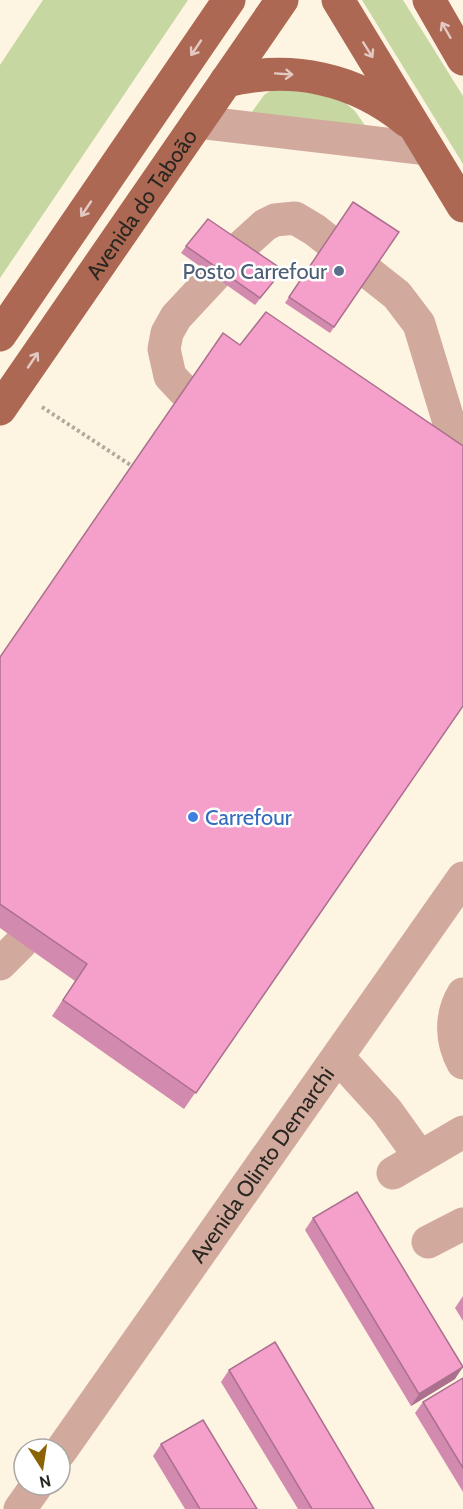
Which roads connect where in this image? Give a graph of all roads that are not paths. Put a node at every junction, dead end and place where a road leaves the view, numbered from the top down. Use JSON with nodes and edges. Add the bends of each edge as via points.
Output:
{"nodes":[{"id":1,"x":229,"y":0,"type":"edge"},
{"id":2,"x":282,"y":0,"type":"edge"},
{"id":3,"x":338,"y":0,"type":"edge"},
{"id":4,"x":429,"y":0,"type":"edge"},
{"id":5,"x":463,"y":59,"type":"edge"},
{"id":6,"x":226,"y":81,"type":"junction"},
{"id":7,"x":198,"y":122,"type":"junction"},
{"id":8,"x":423,"y":139,"type":"junction"},
{"id":9,"x":463,"y":206,"type":"edge"},
{"id":10,"x":0,"y":335,"type":"edge"},
{"id":11,"x":183,"y":390,"type":"edge"},
{"id":12,"x":7,"y":399,"type":"edge"},
{"id":13,"x":463,"y":445,"type":"edge"},
{"id":14,"x":463,"y":878,"type":"edge"},
{"id":15,"x":463,"y":994,"type":"edge"},
{"id":16,"x":338,"y":1057,"type":"junction"},
{"id":17,"x":463,"y":1063,"type":"edge"},
{"id":18,"x":463,"y":1132,"type":"edge"},
{"id":19,"x":420,"y":1157,"type":"junction"},
{"id":20,"x":393,"y":1173,"type":"dead end"},
{"id":21,"x":463,"y":1224,"type":"edge"},
{"id":22,"x":428,"y":1242,"type":"dead end"},
{"id":23,"x":71,"y":1437,"type":"edge"}],
"edges":[{"from":1,"to":10,"type":"main road","name":"Avenida do Taboão","one_way":true},
{"from":2,"to":6,"type":"main road","name":"Avenida do Taboão"},
{"from":3,"to":8,"type":"main road","one_way":true},
{"from":5,"to":4,"type":"main road","one_way":true},
{"from":6,"to":7,"type":"main road","name":"Avenida do Taboão"},
{"from":6,"to":8,"type":"main road","one_way":true,"via":[[279,73],[329,78],[379,101]]},
{"from":7,"to":8,"type":"street"},
{"from":12,"to":7,"type":"main road","name":"Avenida do Taboão","one_way":true},
{"from":8,"to":9,"type":"main road"},
{"from":11,"to":13,"type":"street","via":[[170,376],[164,350],[176,317],[265,225],[275,219],[295,218],[398,295],[418,324],[451,429]]},
{"from":14,"to":16,"type":"street","name":"Avenida Olinto Demarchi"},
{"from":15,"to":17,"type":"street","via":[[452,1035]]},
{"from":16,"to":19,"type":"street","via":[[387,1111]]},
{"from":16,"to":23,"type":"street","name":"Avenida Olinto Demarchi"},
{"from":18,"to":19,"type":"street"},
{"from":19,"to":20,"type":"street"},
{"from":21,"to":22,"type":"street"}]}
